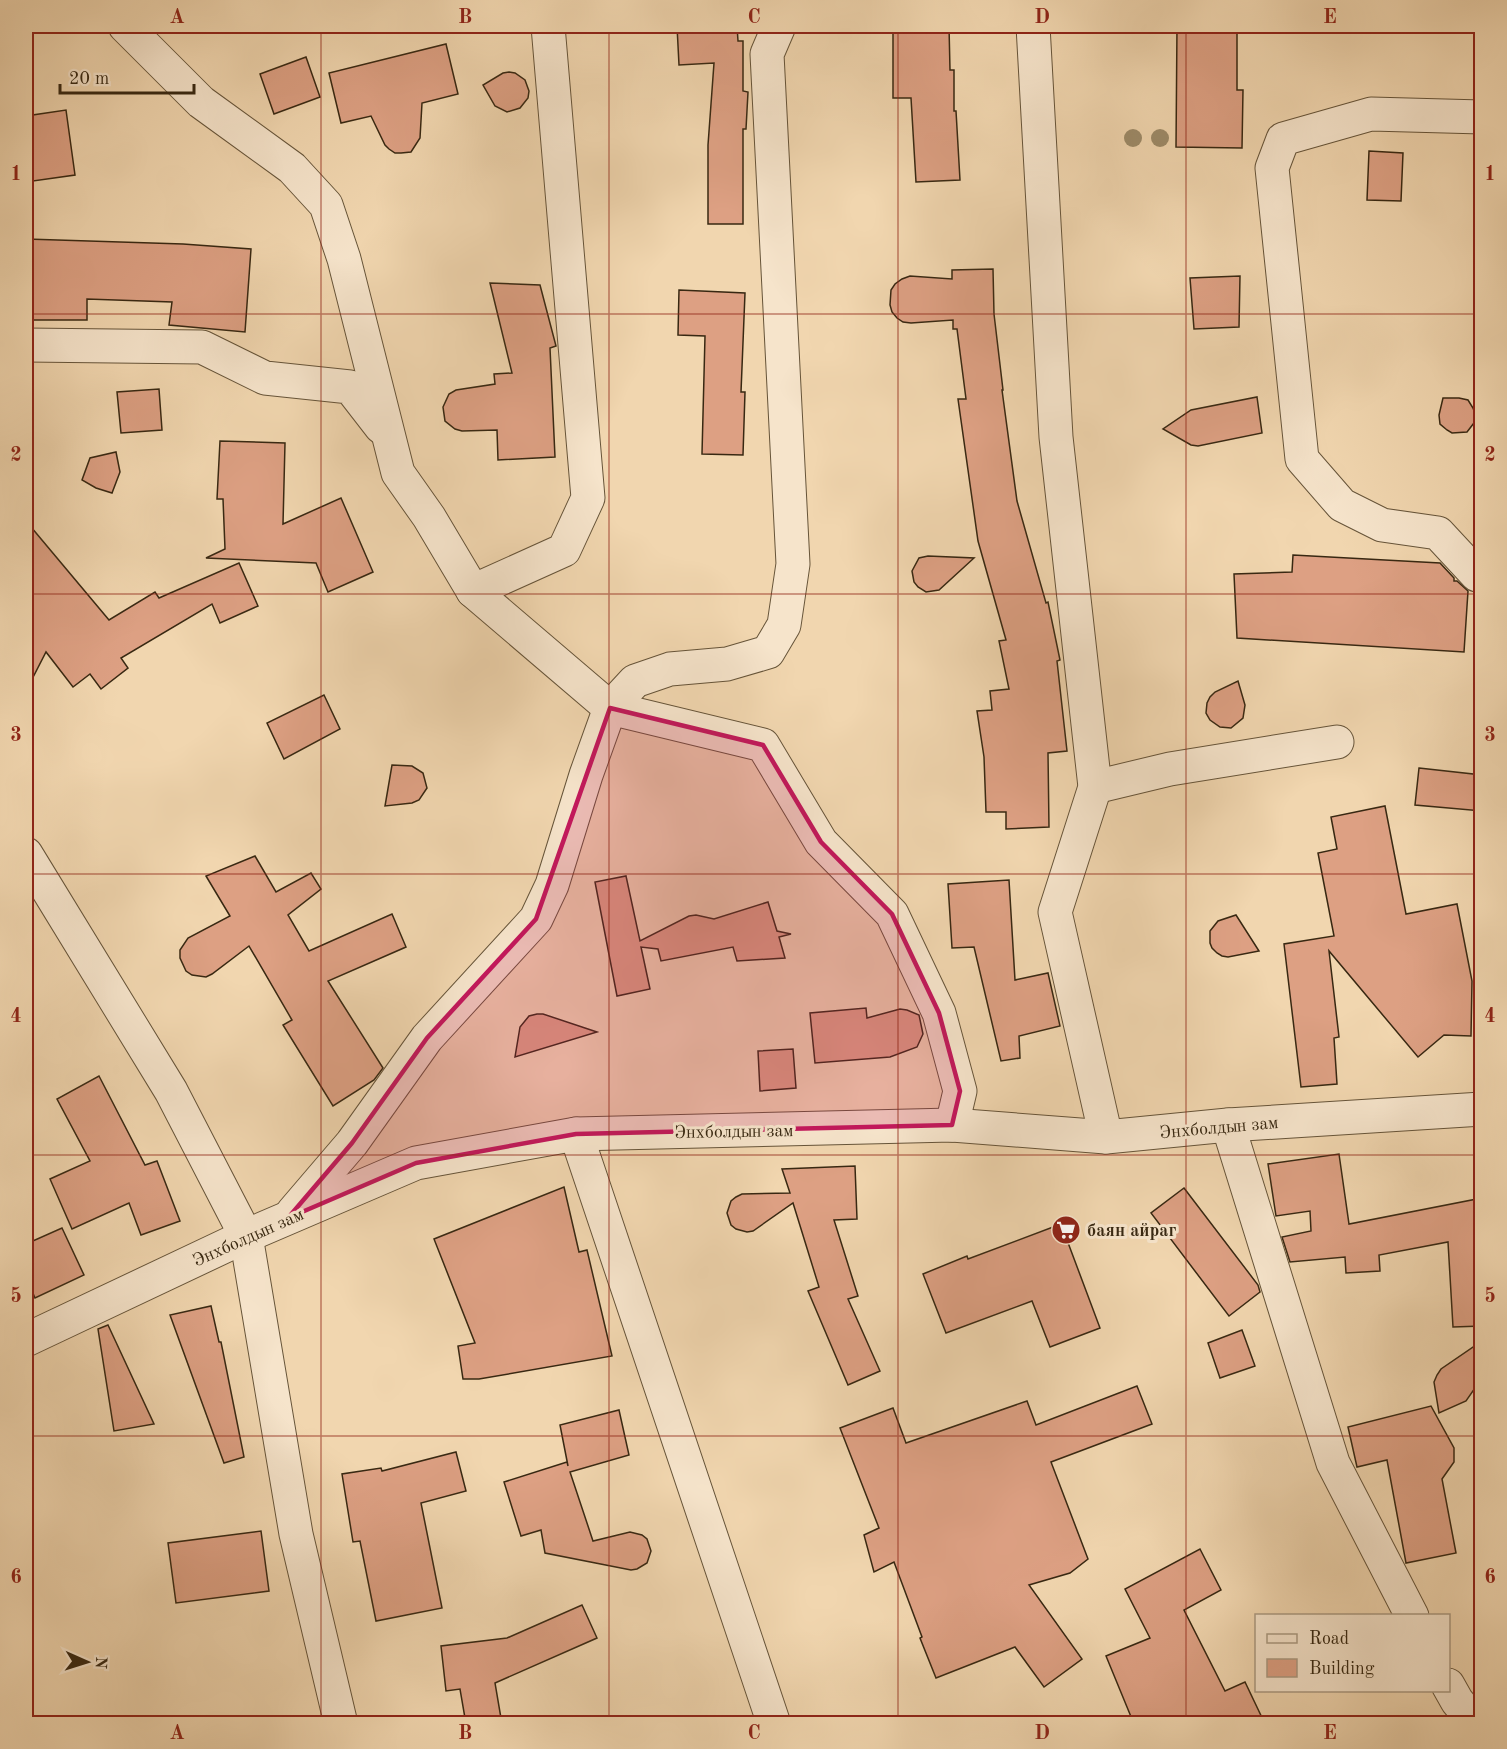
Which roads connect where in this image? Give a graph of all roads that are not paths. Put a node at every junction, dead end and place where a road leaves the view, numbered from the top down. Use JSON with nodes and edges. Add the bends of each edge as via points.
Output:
{"nodes":[{"id":1,"x":125,"y":26,"type":"edge"},
{"id":2,"x":548,"y":26,"type":"edge"},
{"id":3,"x":778,"y":26,"type":"edge"},
{"id":4,"x":1033,"y":26,"type":"edge"},
{"id":5,"x":1482,"y":117,"type":"edge"},
{"id":6,"x":26,"y":345,"type":"edge"},
{"id":7,"x":389,"y":438,"type":"junction"},
{"id":8,"x":1482,"y":576,"type":"edge"},
{"id":9,"x":473,"y":591,"type":"junction"},
{"id":10,"x":610,"y":708,"type":"junction"},
{"id":11,"x":1337,"y":742,"type":"dead end"},
{"id":12,"x":1095,"y":787,"type":"junction"},
{"id":13,"x":26,"y":854,"type":"edge"},
{"id":14,"x":1482,"y":1109,"type":"edge"},
{"id":15,"x":952,"y":1125,"type":"junction"},
{"id":16,"x":1228,"y":1125,"type":"junction"},
{"id":17,"x":576,"y":1134,"type":"junction"},
{"id":18,"x":1106,"y":1137,"type":"junction"},
{"id":19,"x":288,"y":1218,"type":"junction"},
{"id":20,"x":246,"y":1236,"type":"junction"},
{"id":21,"x":26,"y":1340,"type":"edge"},
{"id":22,"x":1411,"y":1614,"type":"edge"},
{"id":23,"x":1450,"y":1687,"type":"edge"},
{"id":24,"x":341,"y":1724,"type":"edge"},
{"id":25,"x":774,"y":1724,"type":"edge"},
{"id":26,"x":1476,"y":1724,"type":"edge"}],
"edges":[{"from":1,"to":7,"type":"street","via":[[201,102],[292,168],[326,206],[344,259]]},
{"from":2,"to":9,"type":"street","via":[[588,498],[564,550]]},
{"from":3,"to":10,"type":"street","via":[[767,54],[794,564],[784,625],[768,652],[727,664],[670,669],[635,681]]},
{"from":4,"to":12,"type":"street","via":[[1056,437]]},
{"from":5,"to":8,"type":"street","via":[[1371,114],[1283,139],[1272,168],[1302,459],[1342,505],[1382,525],[1438,533]]},
{"from":6,"to":7,"type":"street","via":[[202,347],[265,378],[350,387]]},
{"from":7,"to":9,"type":"street","via":[[398,473]]},
{"from":9,"to":10,"type":"street"},
{"from":10,"to":15,"type":"street","via":[[763,745],[820,842],[892,914],[939,1013],[960,1091]]},
{"from":10,"to":19,"type":"street","via":[[552,885],[536,919],[427,1038],[352,1143]]},
{"from":11,"to":12,"type":"street","via":[[1170,770]]},
{"from":12,"to":18,"type":"street","via":[[1055,912]]},
{"from":13,"to":20,"type":"street","via":[[171,1091]]},
{"from":14,"to":16,"type":"street","name":"Энхболдын зам"},
{"from":15,"to":17,"type":"street","name":"Энхболдын зам"},
{"from":15,"to":18,"type":"street","name":"Энхболдын зам"},
{"from":16,"to":18,"type":"street","name":"Энхболдын зам"},
{"from":16,"to":22,"type":"street","via":[[1333,1462]]},
{"from":17,"to":19,"type":"street","name":"Энхболдын зам","via":[[416,1163]]},
{"from":17,"to":25,"type":"street"},
{"from":19,"to":20,"type":"street","name":"Энхболдын зам"},
{"from":20,"to":21,"type":"street","name":"Энхболдын зам"},
{"from":20,"to":24,"type":"street","via":[[296,1534]]},
{"from":23,"to":26,"type":"street"}]}
